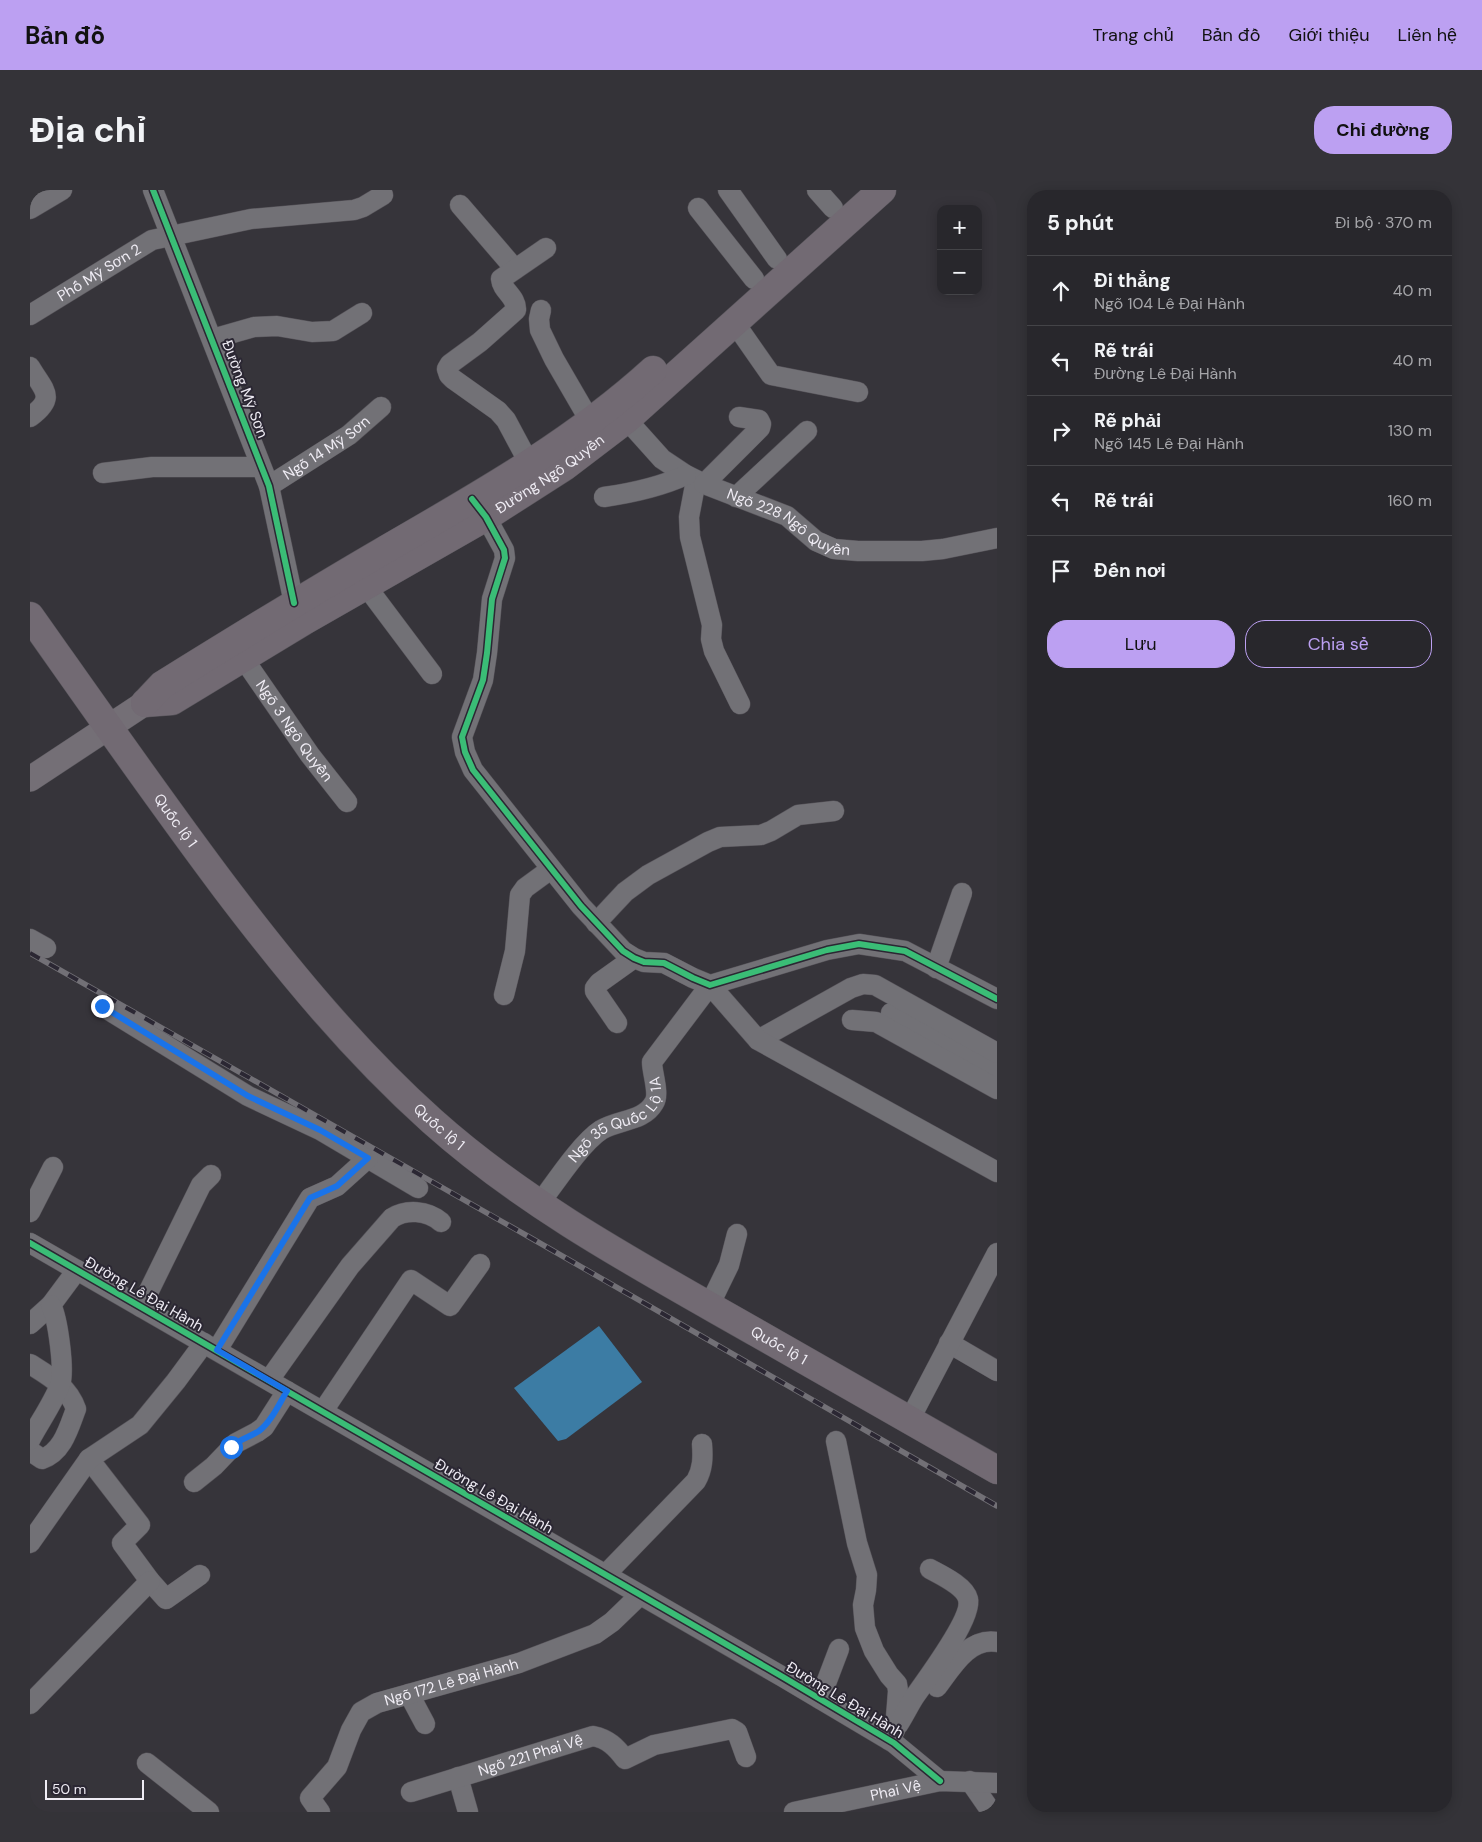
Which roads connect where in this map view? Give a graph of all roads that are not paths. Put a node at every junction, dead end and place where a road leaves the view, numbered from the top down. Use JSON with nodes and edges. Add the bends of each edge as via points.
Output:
{"nodes":[{"id":1,"x":62,"y":190,"type":"edge"},
{"id":2,"x":153,"y":190,"type":"edge"},
{"id":3,"x":728,"y":190,"type":"edge"},
{"id":4,"x":853,"y":190,"type":"edge"},
{"id":5,"x":882,"y":190,"type":"edge"},
{"id":6,"x":383,"y":195,"type":"dead end"},
{"id":7,"x":825,"y":199,"type":"edge"},
{"id":8,"x":460,"y":206,"type":"dead end"},
{"id":9,"x":698,"y":208,"type":"dead end"},
{"id":10,"x":30,"y":209,"type":"edge"},
{"id":11,"x":171,"y":237,"type":"junction"},
{"id":12,"x":546,"y":248,"type":"dead end"},
{"id":13,"x":777,"y":259,"type":"junction"},
{"id":14,"x":515,"y":269,"type":"junction"},
{"id":15,"x":754,"y":279,"type":"junction"},
{"id":16,"x":541,"y":310,"type":"dead end"},
{"id":17,"x":362,"y":313,"type":"dead end"},
{"id":18,"x":30,"y":315,"type":"edge"},
{"id":19,"x":734,"y":322,"type":"junction"},
{"id":20,"x":212,"y":340,"type":"junction"},
{"id":21,"x":30,"y":368,"type":"edge"},
{"id":22,"x":858,"y":392,"type":"dead end"},
{"id":23,"x":381,"y":407,"type":"dead end"},
{"id":24,"x":620,"y":412,"type":"junction"},
{"id":25,"x":30,"y":417,"type":"edge"},
{"id":26,"x":739,"y":417,"type":"dead end"},
{"id":27,"x":590,"y":421,"type":"junction"},
{"id":28,"x":807,"y":431,"type":"dead end"},
{"id":29,"x":529,"y":463,"type":"junction"},
{"id":30,"x":103,"y":473,"type":"dead end"},
{"id":31,"x":265,"y":477,"type":"junction"},
{"id":32,"x":696,"y":480,"type":"junction"},
{"id":33,"x":604,"y":497,"type":"dead end"},
{"id":34,"x":736,"y":497,"type":"junction"},
{"id":35,"x":479,"y":508,"type":"junction"},
{"id":36,"x":997,"y":538,"type":"edge"},
{"id":37,"x":366,"y":586,"type":"junction"},
{"id":38,"x":299,"y":612,"type":"junction"},
{"id":39,"x":30,"y":616,"type":"edge"},
{"id":40,"x":243,"y":658,"type":"junction"},
{"id":41,"x":432,"y":674,"type":"dead end"},
{"id":42,"x":145,"y":703,"type":"junction"},
{"id":43,"x":740,"y":704,"type":"dead end"},
{"id":44,"x":108,"y":727,"type":"junction"},
{"id":45,"x":30,"y":779,"type":"edge"},
{"id":46,"x":348,"y":802,"type":"dead end"},
{"id":47,"x":834,"y":811,"type":"dead end"},
{"id":48,"x":551,"y":869,"type":"junction"},
{"id":49,"x":962,"y":893,"type":"dead end"},
{"id":50,"x":596,"y":923,"type":"junction"},
{"id":51,"x":634,"y":958,"type":"junction"},
{"id":52,"x":936,"y":968,"type":"junction"},
{"id":53,"x":710,"y":984,"type":"junction"},
{"id":54,"x":504,"y":995,"type":"dead end"},
{"id":55,"x":997,"y":999,"type":"edge"},
{"id":56,"x":102,"y":1006,"type":"dead end"},
{"id":57,"x":891,"y":1013,"type":"junction"},
{"id":58,"x":852,"y":1020,"type":"dead end"},
{"id":59,"x":617,"y":1023,"type":"dead end"},
{"id":60,"x":758,"y":1040,"type":"junction"},
{"id":61,"x":958,"y":1050,"type":"junction"},
{"id":62,"x":994,"y":1071,"type":"edge"},
{"id":63,"x":368,"y":1158,"type":"junction"},
{"id":64,"x":53,"y":1167,"type":"dead end"},
{"id":65,"x":997,"y":1172,"type":"edge"},
{"id":66,"x":211,"y":1175,"type":"dead end"},
{"id":67,"x":418,"y":1188,"type":"dead end"},
{"id":68,"x":540,"y":1203,"type":"junction"},
{"id":69,"x":30,"y":1212,"type":"edge"},
{"id":70,"x":441,"y":1222,"type":"dead end"},
{"id":71,"x":737,"y":1234,"type":"dead end"},
{"id":72,"x":30,"y":1243,"type":"edge"},
{"id":73,"x":997,"y":1253,"type":"edge"},
{"id":74,"x":480,"y":1264,"type":"dead end"},
{"id":75,"x":77,"y":1270,"type":"junction"},
{"id":76,"x":51,"y":1305,"type":"junction"},
{"id":77,"x":709,"y":1306,"type":"junction"},
{"id":78,"x":141,"y":1307,"type":"junction"},
{"id":79,"x":30,"y":1324,"type":"edge"},
{"id":80,"x":949,"y":1343,"type":"junction"},
{"id":81,"x":211,"y":1346,"type":"junction"},
{"id":82,"x":30,"y":1364,"type":"edge"},
{"id":83,"x":997,"y":1371,"type":"edge"},
{"id":84,"x":269,"y":1380,"type":"junction"},
{"id":85,"x":60,"y":1384,"type":"junction"},
{"id":86,"x":287,"y":1391,"type":"junction"},
{"id":87,"x":323,"y":1411,"type":"junction"},
{"id":88,"x":910,"y":1420,"type":"junction"},
{"id":89,"x":30,"y":1440,"type":"edge"},
{"id":90,"x":836,"y":1441,"type":"dead end"},
{"id":91,"x":702,"y":1444,"type":"dead end"},
{"id":92,"x":30,"y":1451,"type":"edge"},
{"id":93,"x":90,"y":1459,"type":"junction"},
{"id":94,"x":997,"y":1470,"type":"edge"},
{"id":95,"x":194,"y":1482,"type":"dead end"},
{"id":96,"x":30,"y":1542,"type":"edge"},
{"id":97,"x":930,"y":1569,"type":"dead end"},
{"id":98,"x":606,"y":1574,"type":"junction"},
{"id":99,"x":200,"y":1575,"type":"dead end"},
{"id":100,"x":150,"y":1581,"type":"junction"},
{"id":101,"x":640,"y":1594,"type":"junction"},
{"id":102,"x":997,"y":1642,"type":"edge"},
{"id":103,"x":839,"y":1649,"type":"dead end"},
{"id":104,"x":409,"y":1694,"type":"junction"},
{"id":105,"x":820,"y":1699,"type":"junction"},
{"id":106,"x":30,"y":1704,"type":"edge"},
{"id":107,"x":426,"y":1724,"type":"dead end"},
{"id":108,"x":893,"y":1738,"type":"junction"},
{"id":109,"x":746,"y":1758,"type":"dead end"},
{"id":110,"x":148,"y":1763,"type":"dead end"},
{"id":111,"x":458,"y":1777,"type":"junction"},
{"id":112,"x":940,"y":1780,"type":"junction"},
{"id":113,"x":970,"y":1781,"type":"junction"},
{"id":114,"x":997,"y":1783,"type":"edge"},
{"id":115,"x":411,"y":1792,"type":"dead end"},
{"id":116,"x":209,"y":1812,"type":"edge"},
{"id":117,"x":320,"y":1812,"type":"edge"},
{"id":118,"x":468,"y":1812,"type":"edge"},
{"id":119,"x":796,"y":1812,"type":"edge"},
{"id":120,"x":996,"y":1812,"type":"edge"}],
"edges":[{"from":1,"to":10,"type":"street"},
{"from":2,"to":11,"type":"street","name":"Đường Mỹ Sơn"},
{"from":3,"to":13,"type":"street"},
{"from":4,"to":7,"type":"highway","name":"Đường Ngô Quyền"},
{"from":5,"to":19,"type":"highway","name":"Đường Ngô Quyền"},
{"from":6,"to":11,"type":"street","name":"Phố Mỹ Sơn 2","via":[[354,210],[251,219]]},
{"from":7,"to":13,"type":"highway","name":"Đường Ngô Quyền"},
{"from":8,"to":14,"type":"street"},
{"from":9,"to":15,"type":"street"},
{"from":11,"to":18,"type":"street","name":"Phố Mỹ Sơn 2","via":[[140,246]]},
{"from":11,"to":20,"type":"street","name":"Đường Mỹ Sơn"},
{"from":12,"to":14,"type":"street"},
{"from":13,"to":15,"type":"highway","name":"Đường Ngô Quyền"},
{"from":14,"to":29,"type":"street","via":[[502,279],[502,283],[516,304],[516,310],[447,368],[453,379],[506,420]]},
{"from":15,"to":24,"type":"highway","name":"Đường Ngô Quyền"},
{"from":16,"to":27,"type":"street","via":[[540,330]]},
{"from":17,"to":20,"type":"street","via":[[333,331],[254,327]]},
{"from":19,"to":22,"type":"street","via":[[771,375]]},
{"from":19,"to":24,"type":"highway","name":"Đường Ngô Quyền"},
{"from":20,"to":31,"type":"street","name":"Đường Mỹ Sơn"},
{"from":21,"to":25,"type":"street","via":[[47,396],[45,403]]},
{"from":23,"to":31,"type":"street","name":"Ngõ 14 Mỹ Sơn","via":[[349,435]]},
{"from":24,"to":27,"type":"highway","name":"Đường Ngô Quyền"},
{"from":24,"to":32,"type":"street","name":"Ngõ 228 Ngô Quyền","via":[[662,459]]},
{"from":24,"to":35,"type":"highway","name":"Đường Ngô Quyền","via":[[564,467]]},
{"from":26,"to":32,"type":"street","via":[[760,420],[760,428]]},
{"from":27,"to":29,"type":"highway","name":"Đường Ngô Quyền"},
{"from":28,"to":34,"type":"street"},
{"from":29,"to":35,"type":"highway","name":"Đường Ngô Quyền"},
{"from":30,"to":31,"type":"street","via":[[152,467]]},
{"from":31,"to":38,"type":"street","name":"Đường Mỹ Sơn"},
{"from":32,"to":33,"type":"street"},
{"from":32,"to":34,"type":"street","name":"Ngõ 228 Ngô Quyền"},
{"from":32,"to":43,"type":"street","via":[[689,517],[690,537],[712,625],[714,651]]},
{"from":34,"to":36,"type":"street","name":"Ngõ 228 Ngô Quyền","via":[[787,516],[816,541],[834,549],[922,551]]},
{"from":35,"to":37,"type":"highway","name":"Đường Ngô Quyền"},
{"from":35,"to":38,"type":"highway","name":"Đường Ngô Quyền"},
{"from":35,"to":48,"type":"street","via":[[504,550],[505,558],[492,599],[483,680],[462,737],[473,770]]},
{"from":37,"to":38,"type":"highway","name":"Đường Ngô Quyền"},
{"from":37,"to":41,"type":"street"},
{"from":38,"to":40,"type":"highway","name":"Đường Ngô Quyền"},
{"from":38,"to":42,"type":"highway","name":"Đường Ngô Quyền","via":[[162,684]]},
{"from":39,"to":44,"type":"highway","name":"Quốc lộ 1"},
{"from":40,"to":42,"type":"highway","name":"Đường Ngô Quyền","via":[[172,701]]},
{"from":40,"to":46,"type":"street","name":"Ngõ 3 Ngô Quyền","via":[[310,755]]},
{"from":42,"to":44,"type":"main road","name":"Đường Ngô Quyền"},
{"from":44,"to":45,"type":"main road","name":"Đường Ngô Quyền"},
{"from":44,"to":68,"type":"highway","name":"Quốc lộ 1","via":[[181,830],[324,1012],[379,1072],[434,1122]]},
{"from":47,"to":50,"type":"street","via":[[798,815],[761,834],[708,842],[648,875]]},
{"from":48,"to":50,"type":"street"},
{"from":48,"to":54,"type":"street","via":[[520,895],[515,951]]},
{"from":49,"to":52,"type":"street"},
{"from":50,"to":51,"type":"street","via":[[622,951]]},
{"from":51,"to":53,"type":"street","via":[[664,963]]},
{"from":51,"to":59,"type":"street","via":[[594,988]]},
{"from":52,"to":53,"type":"street","via":[[905,951],[859,944],[827,950]]},
{"from":52,"to":55,"type":"street"},
{"from":53,"to":60,"type":"street"},
{"from":53,"to":68,"type":"street","name":"Ngõ 35 Quốc Lộ 1A","via":[[652,1062],[657,1097],[654,1104],[640,1116],[600,1131],[579,1152]]},
{"from":56,"to":63,"type":"street","via":[[248,1096],[320,1130]]},
{"from":57,"to":58,"type":"street","via":[[870,1020]]},
{"from":57,"to":60,"type":"street","via":[[875,986],[863,984]]},
{"from":57,"to":61,"type":"street"},
{"from":57,"to":61,"type":"street","via":[[920,1039]]},
{"from":60,"to":65,"type":"street"},
{"from":61,"to":62,"type":"street"},
{"from":61,"to":62,"type":"street"},
{"from":63,"to":67,"type":"street"},
{"from":63,"to":81,"type":"street","via":[[337,1186],[310,1198]]},
{"from":64,"to":69,"type":"street"},
{"from":66,"to":78,"type":"street","via":[[201,1185]]},
{"from":68,"to":77,"type":"highway","name":"Quốc lộ 1"},
{"from":70,"to":84,"type":"street","via":[[434,1216],[417,1212],[400,1213],[392,1218],[350,1266]]},
{"from":71,"to":77,"type":"street","via":[[729,1265]]},
{"from":72,"to":75,"type":"street","name":"Đường Lê Đại Hành"},
{"from":73,"to":80,"type":"street"},
{"from":74,"to":87,"type":"street","via":[[450,1306],[411,1280]]},
{"from":75,"to":76,"type":"street"},
{"from":75,"to":78,"type":"street","name":"Đường Lê Đại Hành"},
{"from":76,"to":79,"type":"street"},
{"from":76,"to":85,"type":"street","via":[[59,1331]]},
{"from":77,"to":88,"type":"highway","name":"Quốc lộ 1"},
{"from":78,"to":81,"type":"street","name":"Đường Lê Đại Hành"},
{"from":80,"to":83,"type":"street"},
{"from":80,"to":88,"type":"street"},
{"from":81,"to":84,"type":"street","name":"Đường Lê Đại Hành"},
{"from":81,"to":93,"type":"street","via":[[176,1381],[140,1425]]},
{"from":82,"to":85,"type":"street"},
{"from":84,"to":86,"type":"street","name":"Đường Lê Đại Hành"},
{"from":85,"to":89,"type":"street"},
{"from":85,"to":92,"type":"street","via":[[69,1393],[76,1409],[66,1436],[50,1456],[42,1458]]},
{"from":86,"to":87,"type":"street","name":"Đường Lê Đại Hành"},
{"from":86,"to":95,"type":"street","via":[[264,1427],[236,1443]]},
{"from":87,"to":98,"type":"street","name":"Đường Lê Đại Hành"},
{"from":88,"to":94,"type":"highway","name":"Quốc lộ 1"},
{"from":90,"to":108,"type":"street","via":[[866,1575],[863,1605],[866,1628],[874,1651],[897,1684]]},
{"from":91,"to":98,"type":"street","via":[[702,1463],[696,1481]]},
{"from":93,"to":96,"type":"street"},
{"from":93,"to":100,"type":"street","via":[[140,1525],[122,1543]]},
{"from":97,"to":108,"type":"street","via":[[965,1593],[968,1607],[959,1628]]},
{"from":98,"to":101,"type":"street","name":"Đường Lê Đại Hành"},
{"from":99,"to":100,"type":"street","via":[[166,1599]]},
{"from":100,"to":106,"type":"street"},
{"from":101,"to":104,"type":"street","name":"Ngõ 172 Lê Đại Hành","via":[[596,1634],[518,1663]]},
{"from":101,"to":105,"type":"street","name":"Đường Lê Đại Hành"},
{"from":102,"to":108,"type":"street","via":[[988,1640],[973,1645]]},
{"from":103,"to":105,"type":"street"},
{"from":104,"to":107,"type":"street"},
{"from":104,"to":117,"type":"street","name":"Ngõ 172 Lê Đại Hành","via":[[377,1703],[360,1712],[337,1766],[310,1798]]},
{"from":105,"to":108,"type":"street","name":"Đường Lê Đại Hành"},
{"from":108,"to":112,"type":"street","name":"Đường Lê Đại Hành"},
{"from":109,"to":111,"type":"street","name":"Ngõ 221 Phai Vệ","via":[[737,1732],[732,1729],[654,1746],[625,1759],[604,1738],[593,1736]]},
{"from":110,"to":116,"type":"street"},
{"from":111,"to":115,"type":"street","name":"Ngõ 221 Phai Vệ"},
{"from":111,"to":118,"type":"street","name":"Ngõ 221 Phai Vệ"},
{"from":112,"to":113,"type":"street","name":"Phai Vệ"},
{"from":112,"to":119,"type":"street","name":"Phai Vệ"},
{"from":113,"to":114,"type":"street","name":"Phai Vệ"},
{"from":113,"to":120,"type":"street","via":[[988,1807]]}]}
